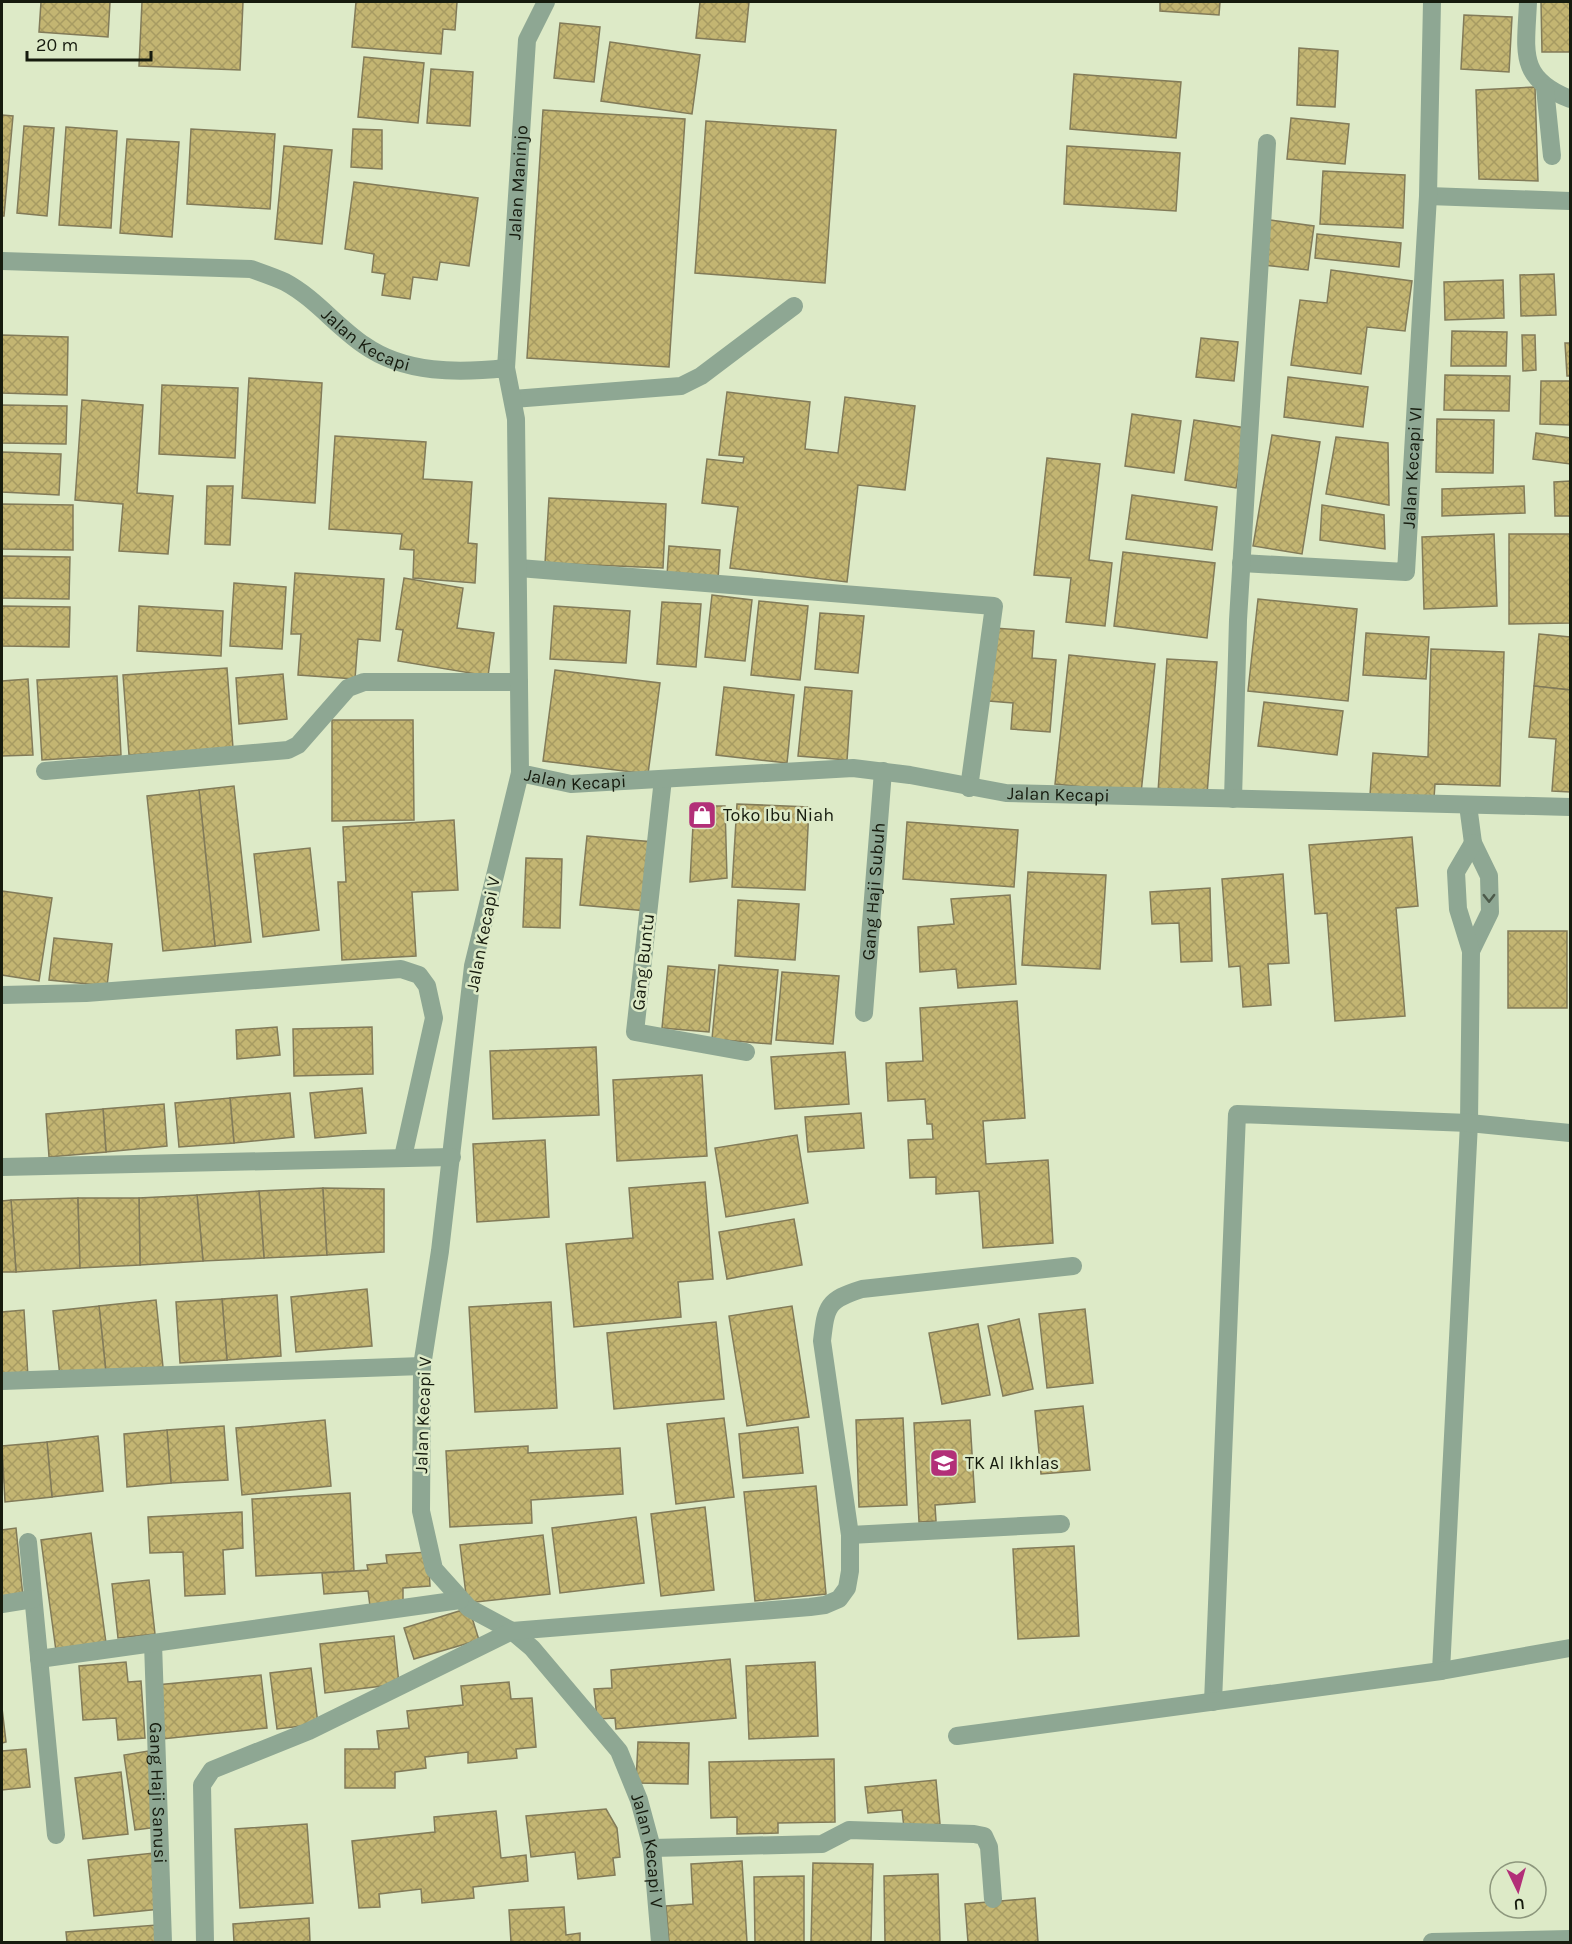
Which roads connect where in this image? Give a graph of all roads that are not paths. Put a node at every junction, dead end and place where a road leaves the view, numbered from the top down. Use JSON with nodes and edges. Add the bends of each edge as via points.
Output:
{"nodes":[{"id":1,"x":546,"y":2,"type":"edge"},
{"id":2,"x":1432,"y":2,"type":"edge"},
{"id":3,"x":1528,"y":2,"type":"edge"},
{"id":4,"x":1545,"y":88,"type":"junction"},
{"id":5,"x":1570,"y":99,"type":"edge"},
{"id":6,"x":1267,"y":142,"type":"dead end"},
{"id":7,"x":1552,"y":156,"type":"dead end"},
{"id":8,"x":1428,"y":196,"type":"junction"},
{"id":9,"x":1570,"y":201,"type":"edge"},
{"id":10,"x":2,"y":261,"type":"edge"},
{"id":11,"x":794,"y":306,"type":"dead end"},
{"id":12,"x":506,"y":368,"type":"junction"},
{"id":13,"x":513,"y":399,"type":"junction"},
{"id":14,"x":1241,"y":563,"type":"junction"},
{"id":15,"x":519,"y":568,"type":"junction"},
{"id":16,"x":519,"y":682,"type":"junction"},
{"id":17,"x":45,"y":771,"type":"dead end"},
{"id":18,"x":884,"y":771,"type":"junction"},
{"id":19,"x":520,"y":773,"type":"junction"},
{"id":20,"x":663,"y":779,"type":"junction"},
{"id":21,"x":969,"y":788,"type":"junction"},
{"id":22,"x":1233,"y":799,"type":"junction"},
{"id":23,"x":1468,"y":805,"type":"junction"},
{"id":24,"x":1570,"y":807,"type":"edge"},
{"id":25,"x":1473,"y":843,"type":"junction"},
{"id":26,"x":1471,"y":951,"type":"junction"},
{"id":27,"x":2,"y":995,"type":"edge"},
{"id":28,"x":864,"y":1013,"type":"dead end"},
{"id":29,"x":746,"y":1052,"type":"dead end"},
{"id":30,"x":1469,"y":1123,"type":"junction"},
{"id":31,"x":1570,"y":1133,"type":"edge"},
{"id":32,"x":452,"y":1157,"type":"junction"},
{"id":33,"x":403,"y":1158,"type":"junction"},
{"id":34,"x":2,"y":1167,"type":"edge"},
{"id":35,"x":1074,"y":1266,"type":"dead end"},
{"id":36,"x":422,"y":1366,"type":"junction"},
{"id":37,"x":2,"y":1381,"type":"edge"},
{"id":38,"x":1061,"y":1524,"type":"dead end"},
{"id":39,"x":850,"y":1536,"type":"junction"},
{"id":40,"x":28,"y":1542,"type":"dead end"},
{"id":41,"x":33,"y":1599,"type":"junction"},
{"id":42,"x":460,"y":1600,"type":"junction"},
{"id":43,"x":2,"y":1604,"type":"edge"},
{"id":44,"x":512,"y":1631,"type":"junction"},
{"id":45,"x":153,"y":1643,"type":"junction"},
{"id":46,"x":1570,"y":1648,"type":"edge"},
{"id":47,"x":39,"y":1659,"type":"junction"},
{"id":48,"x":1441,"y":1671,"type":"junction"},
{"id":49,"x":1213,"y":1702,"type":"junction"},
{"id":50,"x":957,"y":1736,"type":"dead end"},
{"id":51,"x":56,"y":1835,"type":"dead end"},
{"id":52,"x":652,"y":1848,"type":"junction"},
{"id":53,"x":993,"y":1899,"type":"dead end"},
{"id":54,"x":1570,"y":1939,"type":"edge"},
{"id":55,"x":163,"y":1942,"type":"edge"},
{"id":56,"x":205,"y":1942,"type":"edge"},
{"id":57,"x":660,"y":1942,"type":"edge"},
{"id":58,"x":1432,"y":1942,"type":"edge"}],
"edges":[{"from":1,"to":12,"type":"street","name":"Jalan Maninjo","via":[[527,40]]},
{"from":2,"to":8,"type":"street","name":"Jalan Kecapi VI"},
{"from":3,"to":4,"type":"street","via":[[1526,54],[1532,71]]},
{"from":4,"to":5,"type":"street"},
{"from":4,"to":7,"type":"street"},
{"from":6,"to":14,"type":"street"},
{"from":8,"to":9,"type":"street"},
{"from":8,"to":14,"type":"street","name":"Jalan Kecapi VI","via":[[1406,572]]},
{"from":10,"to":12,"type":"street","name":"Jalan Kecapi","via":[[250,269],[286,282],[365,346],[403,363],[469,372]]},
{"from":11,"to":13,"type":"street","via":[[702,376],[681,386]]},
{"from":12,"to":13,"type":"street","name":"Jalan Kecapi"},
{"from":13,"to":15,"type":"street","name":"Jalan Kecapi"},
{"from":14,"to":22,"type":"street"},
{"from":15,"to":16,"type":"street","name":"Jalan Kecapi"},
{"from":15,"to":21,"type":"street","via":[[994,606]]},
{"from":16,"to":17,"type":"street","via":[[364,682],[348,688],[298,745],[288,750]]},
{"from":16,"to":19,"type":"street","name":"Jalan Kecapi"},
{"from":18,"to":20,"type":"street","name":"Jalan Kecapi","via":[[822,769]]},
{"from":18,"to":21,"type":"street","name":"Jalan Kecapi"},
{"from":18,"to":28,"type":"street","name":"Gang Haji Subuh"},
{"from":19,"to":20,"type":"street","name":"Jalan Kecapi","via":[[571,784]]},
{"from":19,"to":32,"type":"street","name":"Jalan Kecapi V","via":[[474,966]]},
{"from":20,"to":29,"type":"street","name":"Gang Buntu","via":[[635,1032]]},
{"from":21,"to":22,"type":"street","name":"Jalan Kecapi","via":[[1021,794]]},
{"from":22,"to":23,"type":"street","name":"Jalan Kecapi"},
{"from":23,"to":24,"type":"street","name":"Jalan Kecapi"},
{"from":23,"to":25,"type":"street"},
{"from":25,"to":26,"type":"street","via":[[1456,872],[1458,909]]},
{"from":25,"to":26,"type":"street","one_way":true,"via":[[1489,876],[1490,912]]},
{"from":26,"to":30,"type":"street"},
{"from":27,"to":33,"type":"street","via":[[86,993],[401,969],[419,975],[427,986],[434,1018]]},
{"from":30,"to":31,"type":"street"},
{"from":30,"to":48,"type":"street"},
{"from":30,"to":49,"type":"street","via":[[1237,1114]]},
{"from":32,"to":33,"type":"street"},
{"from":32,"to":36,"type":"street","name":"Jalan Kecapi V"},
{"from":33,"to":34,"type":"street"},
{"from":35,"to":39,"type":"street","via":[[862,1289],[837,1297],[825,1314],[822,1341]]},
{"from":36,"to":37,"type":"street"},
{"from":36,"to":42,"type":"street","name":"Jalan Kecapi V","via":[[421,1511],[426,1542],[434,1569]]},
{"from":38,"to":39,"type":"street"},
{"from":39,"to":44,"type":"street","via":[[847,1588],[839,1599],[825,1605]]},
{"from":40,"to":41,"type":"street"},
{"from":41,"to":43,"type":"street"},
{"from":41,"to":47,"type":"street"},
{"from":42,"to":44,"type":"street","name":"Jalan Kecapi V"},
{"from":42,"to":45,"type":"street"},
{"from":44,"to":52,"type":"street","name":"Jalan Kecapi V","via":[[532,1648],[619,1751],[639,1800]]},
{"from":44,"to":56,"type":"street","via":[[309,1731],[212,1770],[202,1785]]},
{"from":45,"to":47,"type":"street"},
{"from":45,"to":55,"type":"street","name":"Gang Haji Sanusi"},
{"from":46,"to":48,"type":"street"},
{"from":47,"to":51,"type":"street"},
{"from":48,"to":49,"type":"street"},
{"from":49,"to":50,"type":"street"},
{"from":52,"to":53,"type":"street","via":[[822,1844],[849,1830],[974,1834],[984,1836],[989,1847]]},
{"from":52,"to":57,"type":"street","name":"Jalan Kecapi V"},
{"from":54,"to":58,"type":"street"}]}
